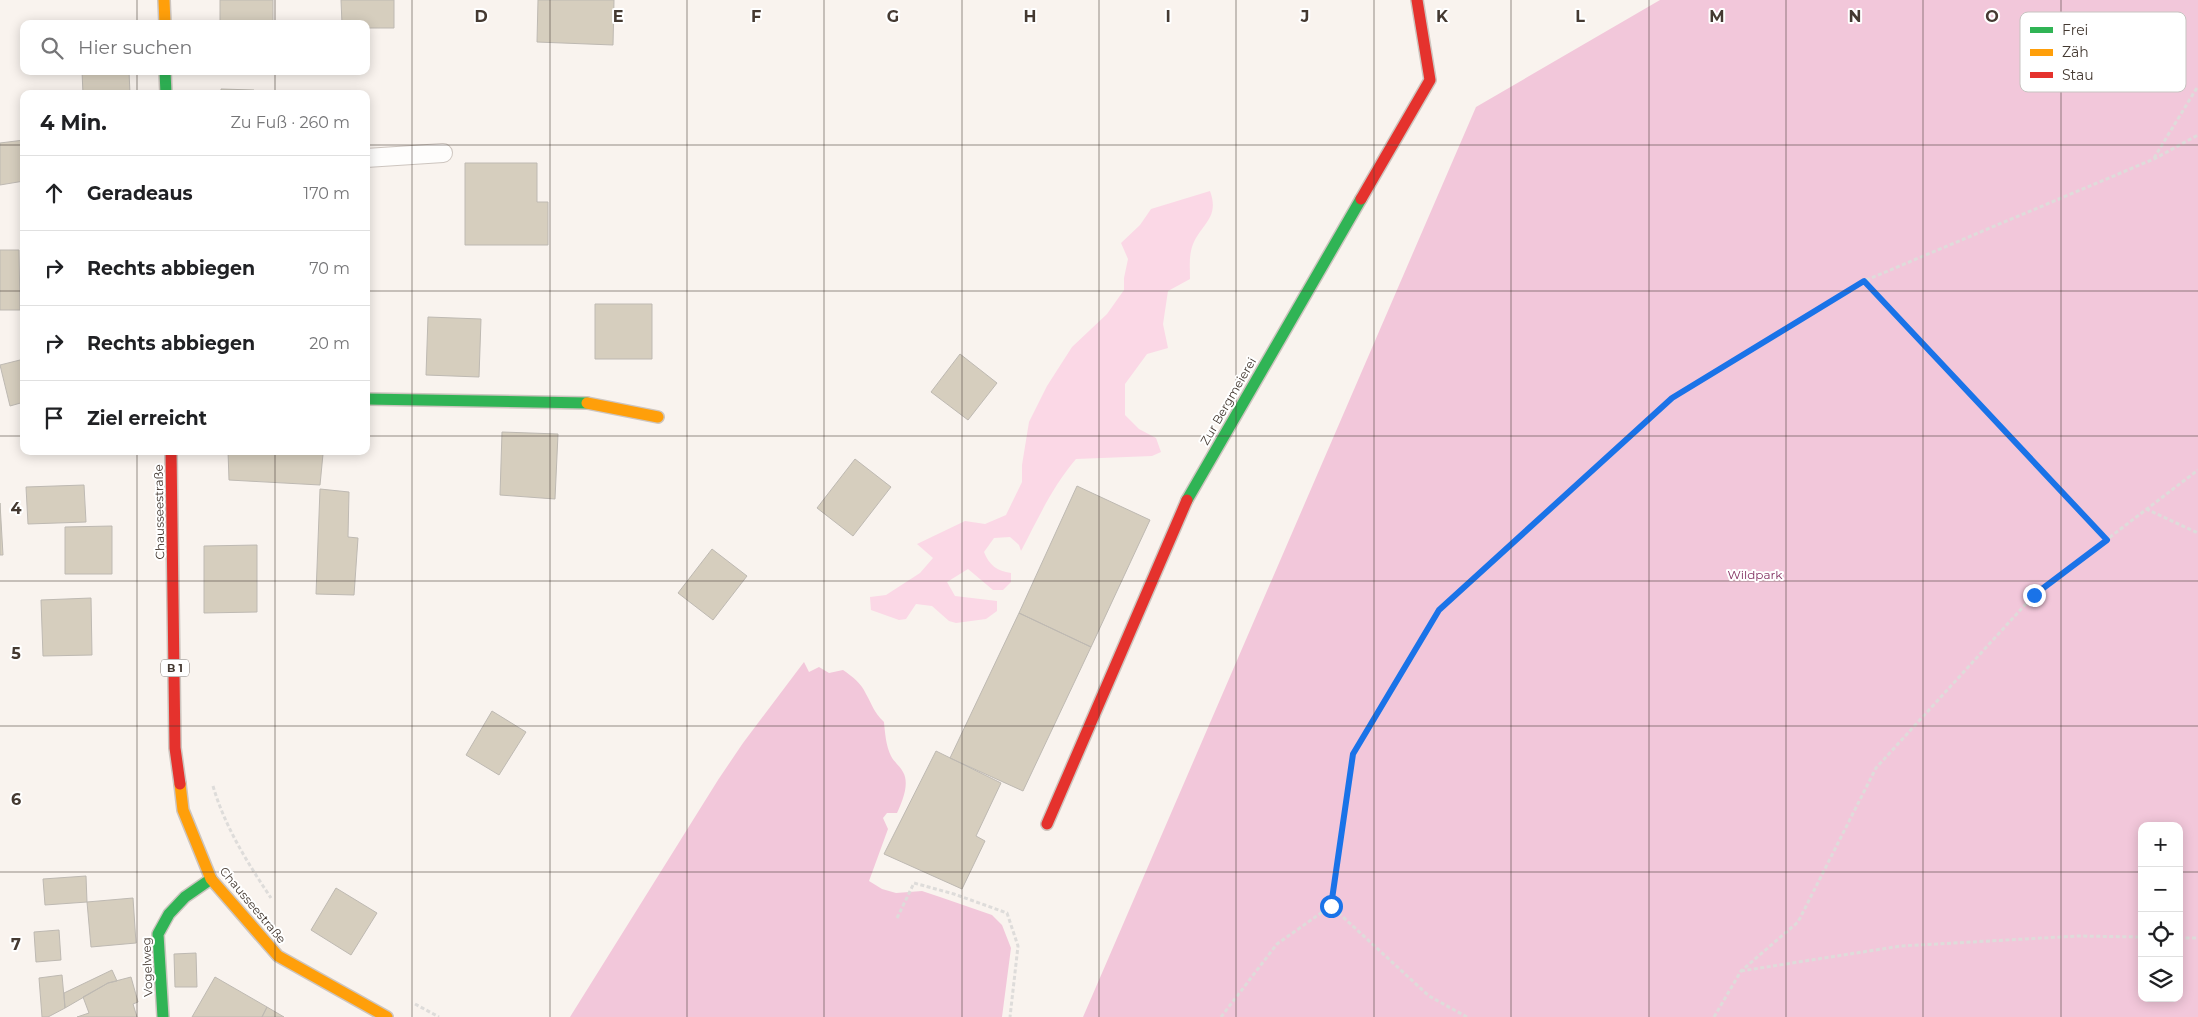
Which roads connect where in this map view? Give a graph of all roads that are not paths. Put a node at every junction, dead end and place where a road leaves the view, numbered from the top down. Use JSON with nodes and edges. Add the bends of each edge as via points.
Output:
{"nodes":[{"id":1,"x":164,"y":0,"type":"edge"},
{"id":2,"x":1417,"y":0,"type":"edge"},
{"id":3,"x":165,"y":20,"type":"edge"},
{"id":4,"x":166,"y":75,"type":"edge"},
{"id":5,"x":166,"y":90,"type":"edge"},
{"id":6,"x":443,"y":153,"type":"dead end"},
{"id":7,"x":370,"y":158,"type":"edge"},
{"id":8,"x":370,"y":399,"type":"edge"},
{"id":9,"x":658,"y":417,"type":"dead end"},
{"id":10,"x":171,"y":455,"type":"edge"},
{"id":11,"x":1047,"y":824,"type":"dead end"},
{"id":12,"x":211,"y":879,"type":"junction"},
{"id":13,"x":163,"y":1017,"type":"edge"},
{"id":14,"x":387,"y":1017,"type":"edge"}],
"edges":[{"from":1,"to":3,"type":"street"},
{"from":2,"to":11,"type":"street","name":"Zur Bergmeierei","via":[[1430,80],[1181,510]]},
{"from":4,"to":5,"type":"street"},
{"from":6,"to":7,"type":"lane"},
{"from":8,"to":9,"type":"street","via":[[584,403]]},
{"from":10,"to":12,"type":"street","name":"Chausseestraße","number":"B 1","via":[[176,748],[183,810]]},
{"from":12,"to":13,"type":"street","name":"Vogelweg","via":[[185,897],[169,914],[158,934]]},
{"from":12,"to":14,"type":"street","name":"Chausseestraße","number":"B 1","via":[[278,956]]}]}
